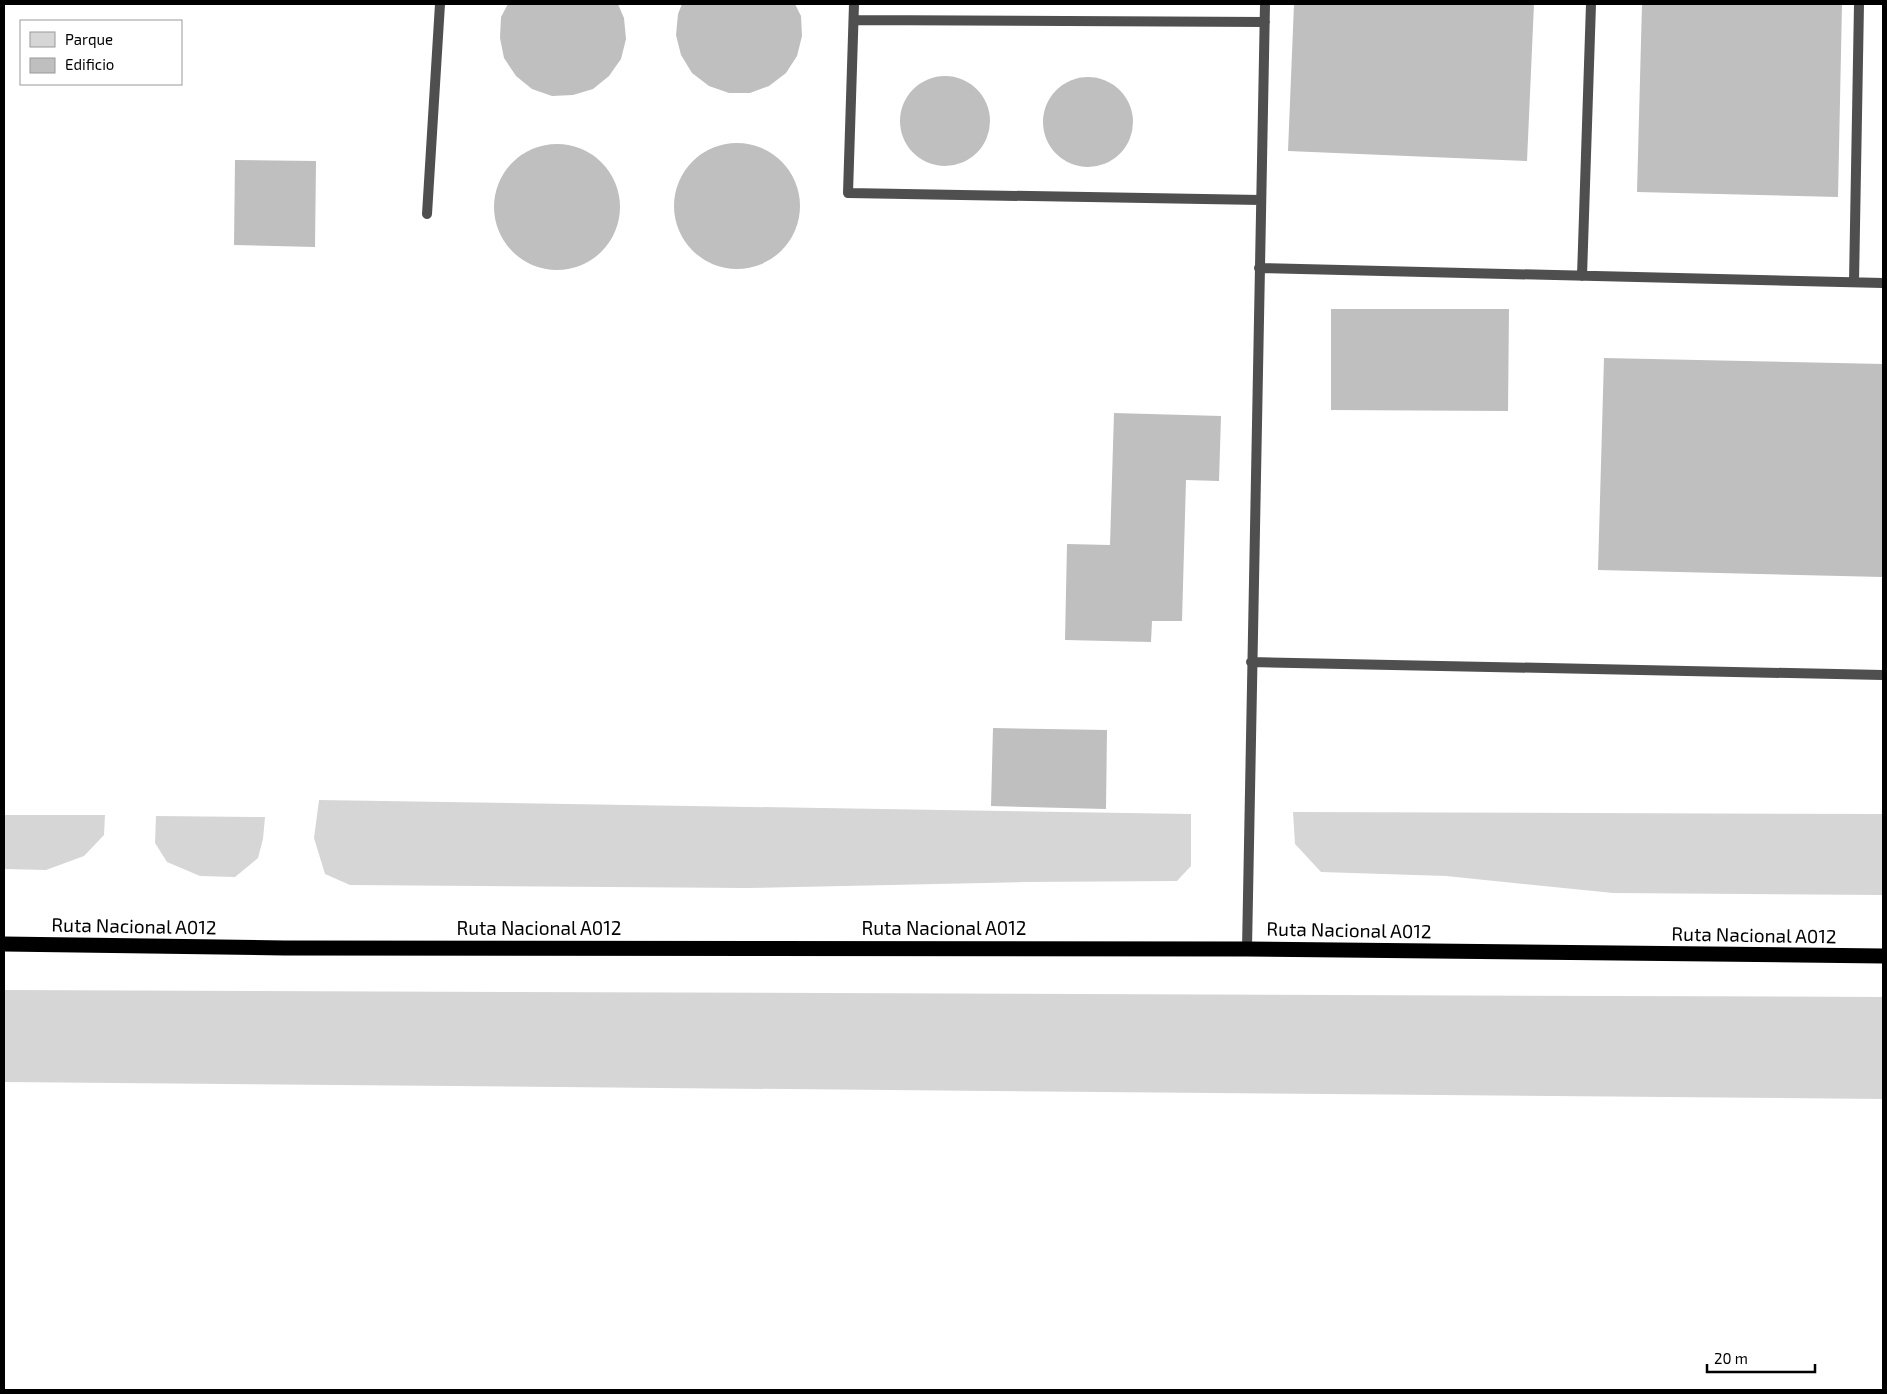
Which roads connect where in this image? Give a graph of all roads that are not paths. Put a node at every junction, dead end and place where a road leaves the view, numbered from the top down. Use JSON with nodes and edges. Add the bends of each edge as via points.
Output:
{"nodes":[{"id":1,"x":440,"y":4,"type":"edge"},
{"id":2,"x":854,"y":4,"type":"edge"},
{"id":3,"x":1265,"y":4,"type":"edge"},
{"id":4,"x":1591,"y":4,"type":"edge"},
{"id":5,"x":1859,"y":4,"type":"edge"},
{"id":6,"x":854,"y":20,"type":"junction"},
{"id":7,"x":1265,"y":22,"type":"junction"},
{"id":8,"x":1261,"y":200,"type":"junction"},
{"id":9,"x":427,"y":214,"type":"dead end"},
{"id":10,"x":1259,"y":268,"type":"junction"},
{"id":11,"x":1582,"y":276,"type":"junction"},
{"id":12,"x":1854,"y":282,"type":"junction"},
{"id":13,"x":1883,"y":283,"type":"edge"},
{"id":14,"x":1251,"y":662,"type":"junction"},
{"id":15,"x":1883,"y":675,"type":"edge"},
{"id":16,"x":4,"y":944,"type":"edge"},
{"id":17,"x":1246,"y":949,"type":"junction"},
{"id":18,"x":1883,"y":956,"type":"edge"}],
"edges":[{"from":1,"to":9,"type":"lane"},
{"from":2,"to":6,"type":"lane"},
{"from":3,"to":7,"type":"lane"},
{"from":4,"to":11,"type":"lane"},
{"from":5,"to":12,"type":"lane"},
{"from":6,"to":7,"type":"lane"},
{"from":6,"to":8,"type":"lane","via":[[848,193]]},
{"from":7,"to":8,"type":"lane"},
{"from":8,"to":10,"type":"lane"},
{"from":10,"to":11,"type":"lane"},
{"from":10,"to":14,"type":"lane"},
{"from":11,"to":12,"type":"lane"},
{"from":12,"to":13,"type":"lane"},
{"from":14,"to":15,"type":"lane"},
{"from":14,"to":17,"type":"lane"},
{"from":16,"to":17,"type":"highway","name":"Ruta Nacional A012","via":[[284,948]]},
{"from":17,"to":18,"type":"highway","name":"Ruta Nacional A012"}]}
